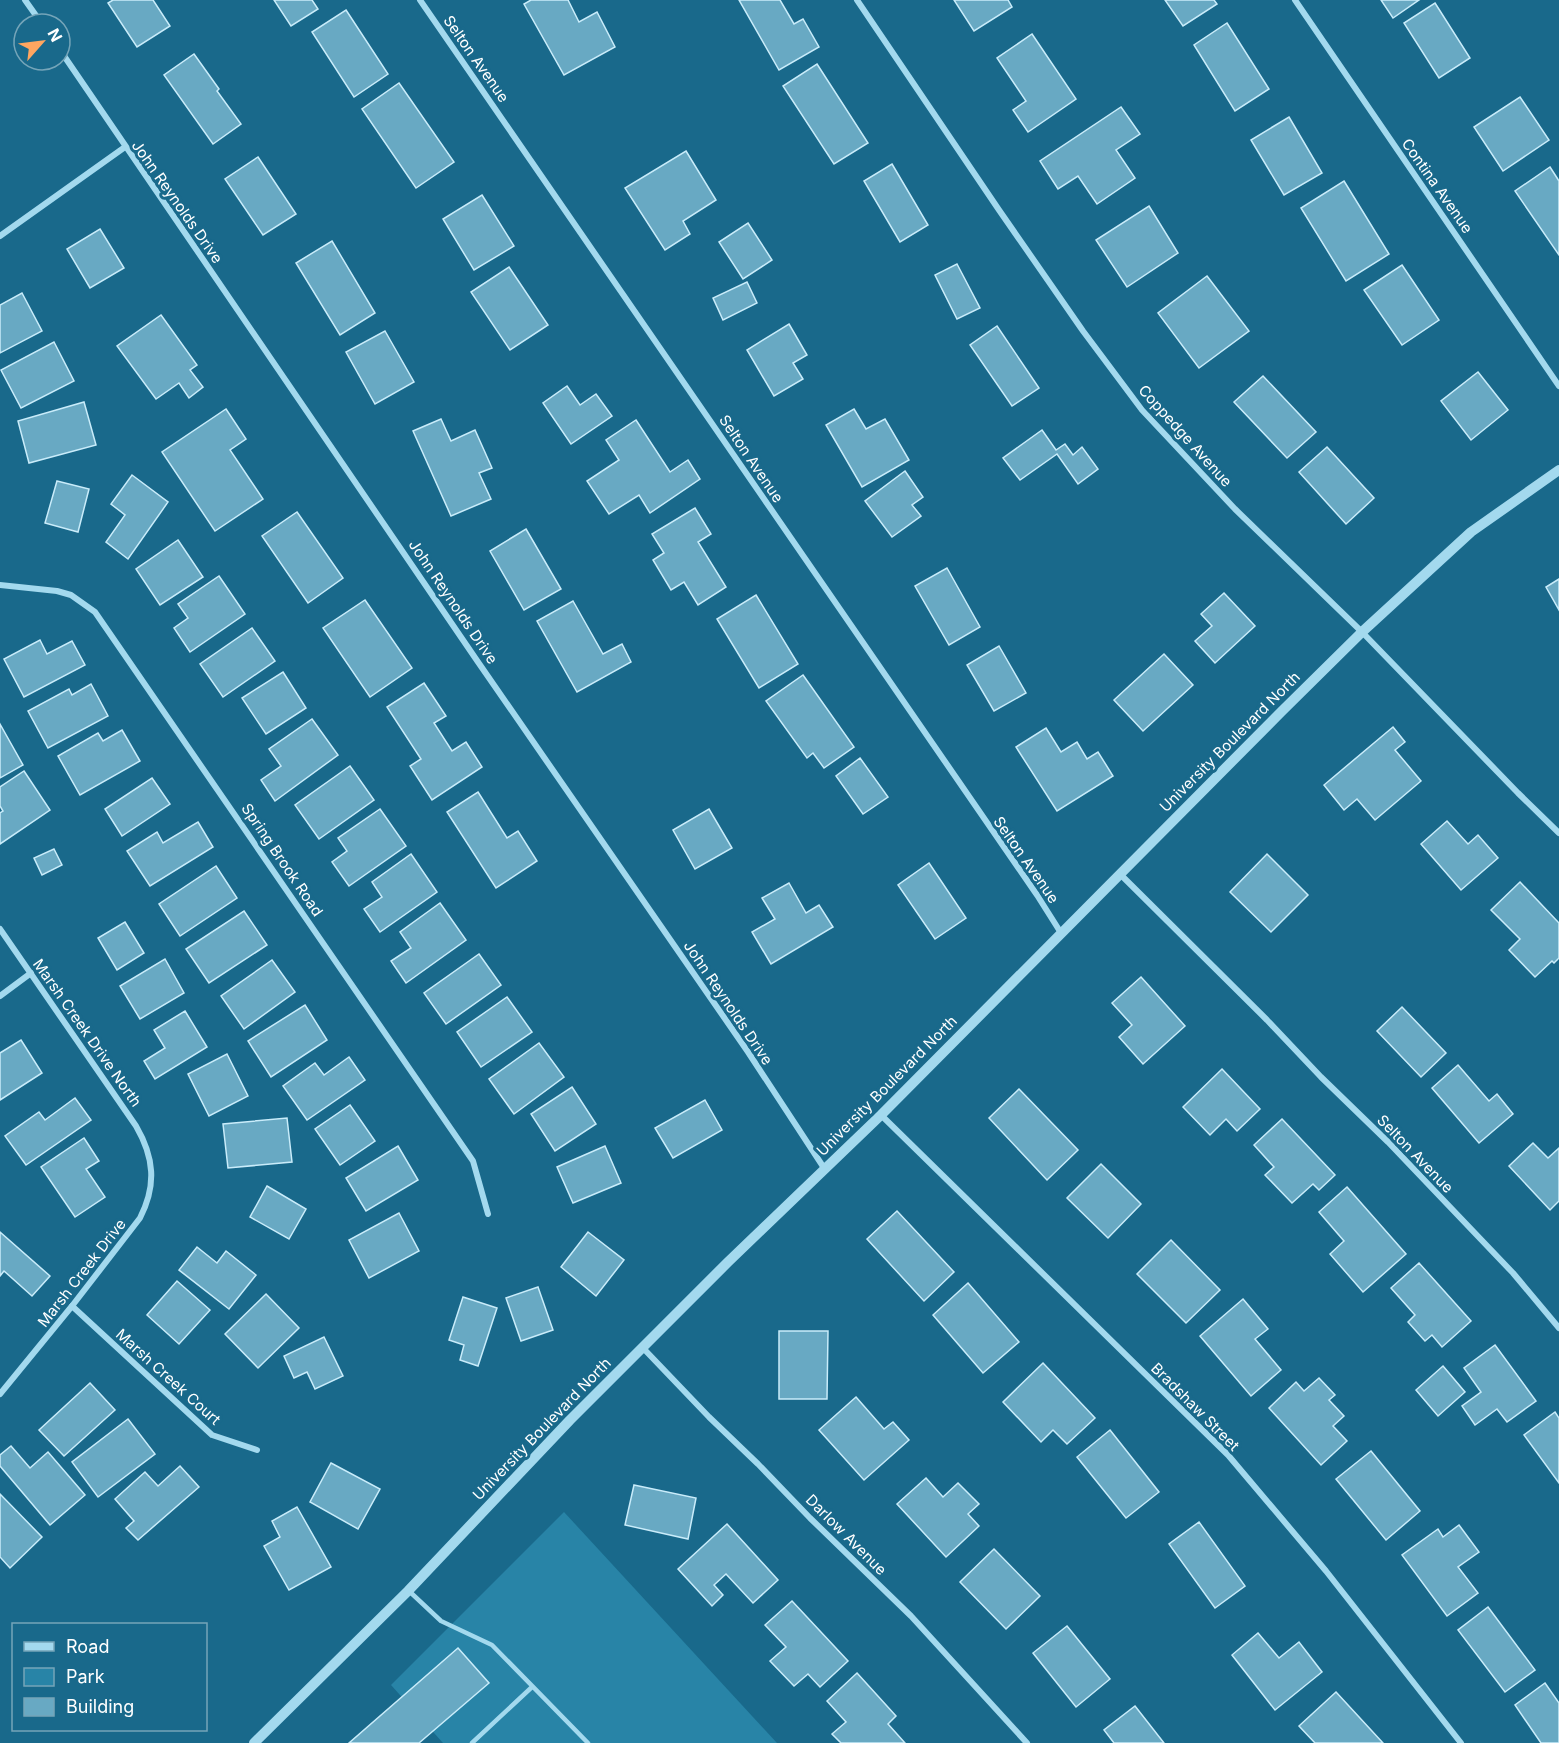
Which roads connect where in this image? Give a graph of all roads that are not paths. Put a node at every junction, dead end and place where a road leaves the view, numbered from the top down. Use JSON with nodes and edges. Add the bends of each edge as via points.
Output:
{"nodes":[{"id":1,"x":420,"y":0,"type":"edge"},
{"id":2,"x":857,"y":0,"type":"edge"},
{"id":3,"x":1295,"y":0,"type":"edge"},
{"id":4,"x":72,"y":68,"type":"edge"},
{"id":5,"x":125,"y":147,"type":"junction"},
{"id":6,"x":0,"y":236,"type":"edge"},
{"id":7,"x":1559,"y":386,"type":"edge"},
{"id":8,"x":1559,"y":470,"type":"edge"},
{"id":9,"x":0,"y":585,"type":"edge"},
{"id":10,"x":1362,"y":632,"type":"junction"},
{"id":11,"x":1559,"y":833,"type":"edge"},
{"id":12,"x":1120,"y":874,"type":"junction"},
{"id":13,"x":0,"y":929,"type":"edge"},
{"id":14,"x":1061,"y":933,"type":"junction"},
{"id":15,"x":31,"y":973,"type":"junction"},
{"id":16,"x":0,"y":996,"type":"edge"},
{"id":17,"x":881,"y":1115,"type":"junction"},
{"id":18,"x":149,"y":1155,"type":"joint"},
{"id":19,"x":824,"y":1168,"type":"junction"},
{"id":20,"x":489,"y":1214,"type":"dead end"},
{"id":21,"x":72,"y":1306,"type":"junction"},
{"id":22,"x":1559,"y":1328,"type":"edge"},
{"id":23,"x":643,"y":1348,"type":"junction"},
{"id":24,"x":0,"y":1394,"type":"edge"},
{"id":25,"x":257,"y":1450,"type":"dead end"},
{"id":26,"x":408,"y":1591,"type":"junction"},
{"id":27,"x":532,"y":1687,"type":"junction"},
{"id":28,"x":254,"y":1743,"type":"edge"},
{"id":29,"x":472,"y":1743,"type":"edge"},
{"id":30,"x":588,"y":1743,"type":"edge"},
{"id":31,"x":1028,"y":1743,"type":"edge"},
{"id":32,"x":1461,"y":1743,"type":"edge"}],
"edges":[{"from":1,"to":14,"type":"street","name":"Selton Avenue"},
{"from":2,"to":10,"type":"street","name":"Coppedge Avenue","via":[[1051,285],[1142,410],[1235,509]]},
{"from":3,"to":7,"type":"street","name":"Contina Avenue"},
{"from":4,"to":5,"type":"street","name":"John Reynolds Drive"},
{"from":5,"to":6,"type":"street"},
{"from":5,"to":19,"type":"street","name":"John Reynolds Drive"},
{"from":8,"to":10,"type":"street","name":"University Boulevard North","via":[[1471,532]]},
{"from":9,"to":20,"type":"street","name":"Spring Brook Road","via":[[57,591],[71,595],[96,612],[473,1161]]},
{"from":10,"to":11,"type":"street","name":"Coppedge Avenue"},
{"from":10,"to":12,"type":"street","name":"University Boulevard North"},
{"from":12,"to":14,"type":"street","name":"University Boulevard North"},
{"from":12,"to":22,"type":"street","name":"Selton Avenue","via":[[1388,1142],[1513,1273]]},
{"from":13,"to":15,"type":"street","name":"Marsh Creek Drive North"},
{"from":14,"to":17,"type":"street","name":"University Boulevard North"},
{"from":15,"to":16,"type":"street"},
{"from":15,"to":18,"type":"street","name":"Marsh Creek Drive North","via":[[136,1126]]},
{"from":17,"to":19,"type":"street","name":"University Boulevard North"},
{"from":17,"to":32,"type":"street","name":"Bradshaw Street","via":[[1228,1455],[1326,1571]]},
{"from":18,"to":21,"type":"street","name":"Marsh Creek Drive","via":[[152,1181],[144,1212]]},
{"from":19,"to":23,"type":"street","name":"University Boulevard North"},
{"from":21,"to":24,"type":"street","name":"Marsh Creek Drive"},
{"from":21,"to":25,"type":"street","name":"Marsh Creek Court","via":[[212,1435]]},
{"from":23,"to":26,"type":"street","name":"University Boulevard North"},
{"from":23,"to":31,"type":"street","name":"Darlow Avenue","via":[[911,1616]]},
{"from":26,"to":27,"type":"lane","via":[[441,1621],[492,1646]]},
{"from":26,"to":28,"type":"street","name":"University Boulevard North"},
{"from":27,"to":29,"type":"lane"},
{"from":27,"to":30,"type":"lane"}]}
